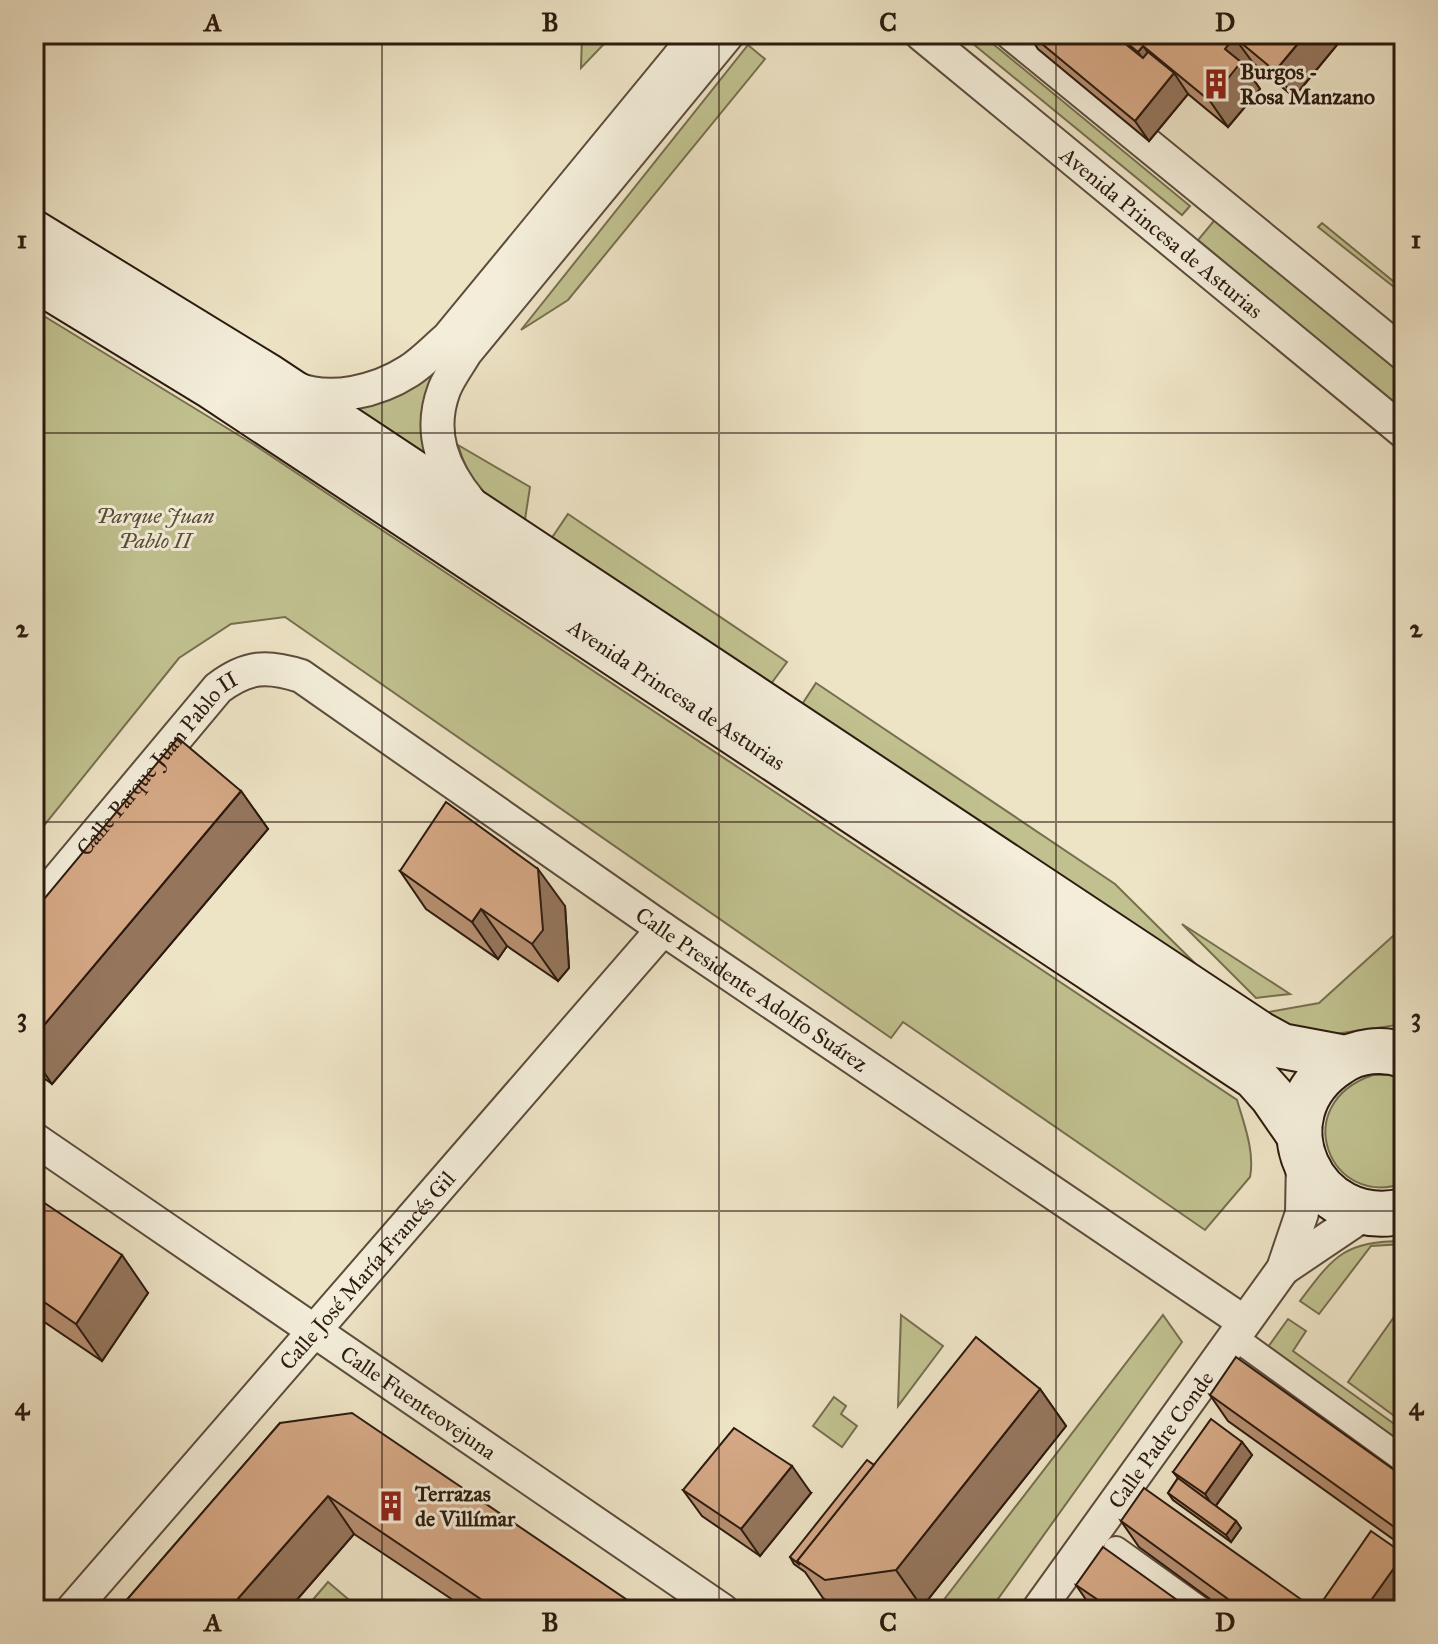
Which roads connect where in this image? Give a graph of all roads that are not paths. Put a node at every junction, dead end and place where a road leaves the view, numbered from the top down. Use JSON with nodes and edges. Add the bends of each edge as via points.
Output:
{"nodes":[{"id":1,"x":728,"y":34,"type":"edge"},
{"id":2,"x":921,"y":34,"type":"edge"},
{"id":3,"x":1012,"y":34,"type":"edge"},
{"id":4,"x":686,"y":37,"type":"edge"},
{"id":5,"x":34,"y":233,"type":"edge"},
{"id":6,"x":34,"y":278,"type":"edge"},
{"id":7,"x":1404,"y":354,"type":"edge"},
{"id":8,"x":269,"y":377,"type":"junction"},
{"id":9,"x":1404,"y":432,"type":"edge"},
{"id":10,"x":494,"y":527,"type":"junction"},
{"id":11,"x":256,"y":669,"type":"joint"},
{"id":12,"x":34,"y":908,"type":"edge"},
{"id":13,"x":663,"y":929,"type":"junction"},
{"id":14,"x":1400,"y":1050,"type":"edge"},
{"id":15,"x":1346,"y":1058,"type":"junction"},
{"id":16,"x":34,"y":1139,"type":"edge"},
{"id":17,"x":1301,"y":1147,"type":"junction"},
{"id":18,"x":1385,"y":1212,"type":"edge"},
{"id":19,"x":1283,"y":1269,"type":"junction"},
{"id":20,"x":315,"y":1330,"type":"junction"},
{"id":21,"x":1239,"y":1330,"type":"junction"},
{"id":22,"x":1404,"y":1460,"type":"edge"},
{"id":23,"x":1116,"y":1549,"type":"dead end"},
{"id":24,"x":72,"y":1610,"type":"edge"},
{"id":25,"x":722,"y":1610,"type":"edge"},
{"id":26,"x":1038,"y":1610,"type":"edge"},
{"id":27,"x":1201,"y":1610,"type":"edge"}],
"edges":[{"from":1,"to":10,"type":"street","name":"Avenida Princesa de Asturias","via":[[466,352],[444,389],[438,416],[440,451],[451,479]]},
{"from":2,"to":9,"type":"street","name":"Avenida Princesa de Asturias"},
{"from":3,"to":7,"type":"street"},
{"from":4,"to":8,"type":"street","via":[[448,338],[412,369],[387,383],[333,394],[304,392]]},
{"from":5,"to":8,"type":"main road","name":"Avenida Princesa de Asturias"},
{"from":6,"to":17,"type":"main road","name":"Avenida Princesa de Asturias","via":[[250,412],[1255,1077]]},
{"from":8,"to":10,"type":"main road","name":"Avenida Princesa de Asturias"},
{"from":10,"to":15,"type":"main road","name":"Avenida Princesa de Asturias","via":[[1260,1034],[1282,1046]]},
{"from":11,"to":12,"type":"street","name":"Calle Parque Juan Pablo II","via":[[233,676],[218,688]]},
{"from":11,"to":13,"type":"street","name":"Calle Presidente Adolfo Suárez","via":[[301,676]]},
{"from":13,"to":20,"type":"street","name":"Calle José María Francés Gil"},
{"from":13,"to":21,"type":"street","name":"Calle Presidente Adolfo Suárez"},
{"from":14,"to":15,"type":"main road"},
{"from":15,"to":17,"type":"main road","via":[[1311,1089],[1301,1111]]},
{"from":16,"to":20,"type":"street","name":"Calle Fuenteovejuna"},
{"from":17,"to":18,"type":"main road","name":"Avenida Princesa de Asturias","via":[[1317,1184],[1339,1203]]},
{"from":17,"to":19,"type":"street","name":"Calle Padre Conde","via":[[1302,1213]]},
{"from":18,"to":19,"type":"street","name":"Calle Padre Conde"},
{"from":19,"to":21,"type":"street","name":"Calle Padre Conde"},
{"from":20,"to":24,"type":"street","name":"Calle José María Francés Gil"},
{"from":20,"to":25,"type":"street","name":"Calle Fuenteovejuna"},
{"from":21,"to":22,"type":"street","name":"Calle Presidente Adolfo Suárez"},
{"from":21,"to":26,"type":"street","name":"Calle Padre Conde"},
{"from":23,"to":27,"type":"street"}]}
